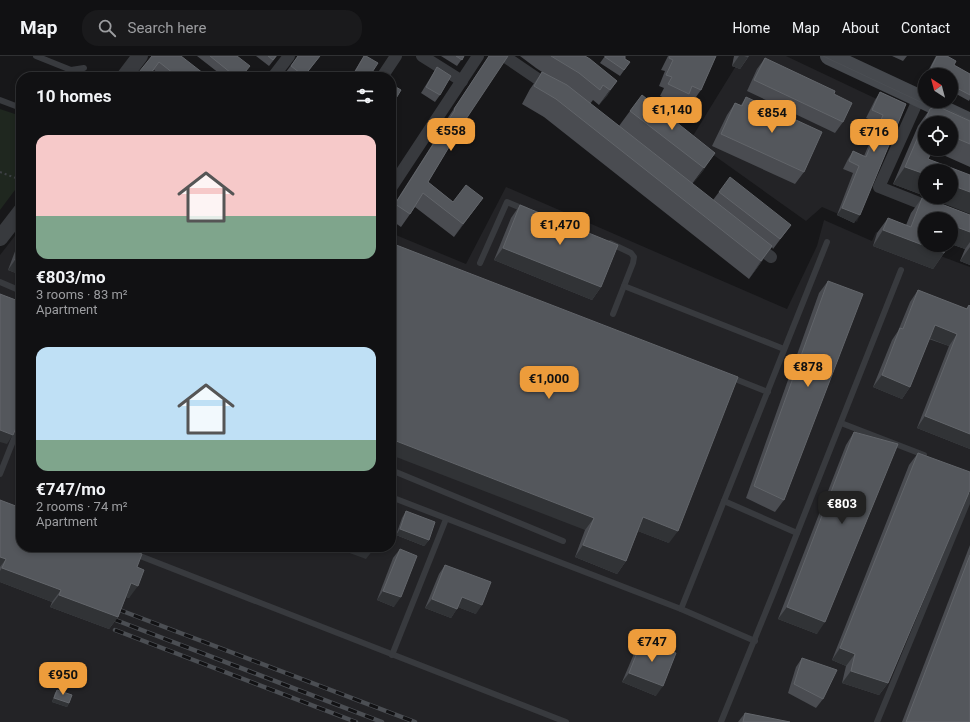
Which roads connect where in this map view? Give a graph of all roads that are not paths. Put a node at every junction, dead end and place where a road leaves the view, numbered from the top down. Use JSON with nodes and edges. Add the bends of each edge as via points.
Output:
{"nodes":[{"id":1,"x":36,"y":56,"type":"edge"},
{"id":2,"x":140,"y":56,"type":"edge"},
{"id":3,"x":289,"y":56,"type":"edge"},
{"id":4,"x":396,"y":56,"type":"edge"},
{"id":5,"x":422,"y":56,"type":"edge"},
{"id":6,"x":478,"y":56,"type":"edge"},
{"id":7,"x":504,"y":56,"type":"edge"},
{"id":8,"x":829,"y":56,"type":"edge"},
{"id":9,"x":84,"y":68,"type":"dead end"},
{"id":10,"x":128,"y":72,"type":"edge"},
{"id":11,"x":277,"y":72,"type":"edge"},
{"id":12,"x":385,"y":72,"type":"edge"},
{"id":13,"x":462,"y":80,"type":"junction"},
{"id":14,"x":563,"y":96,"type":"edge"},
{"id":15,"x":918,"y":98,"type":"edge"},
{"id":16,"x":0,"y":100,"type":"edge"},
{"id":17,"x":918,"y":100,"type":"edge"},
{"id":18,"x":16,"y":106,"type":"edge"},
{"id":19,"x":940,"y":108,"type":"edge"},
{"id":20,"x":970,"y":122,"type":"edge"},
{"id":21,"x":396,"y":180,"type":"edge"},
{"id":22,"x":942,"y":212,"type":"edge"},
{"id":23,"x":536,"y":214,"type":"edge"},
{"id":24,"x":16,"y":217,"type":"edge"},
{"id":25,"x":0,"y":238,"type":"edge"},
{"id":26,"x":746,"y":238,"type":"edge"},
{"id":27,"x":607,"y":242,"type":"edge"},
{"id":28,"x":827,"y":242,"type":"dead end"},
{"id":29,"x":771,"y":257,"type":"edge"},
{"id":30,"x":480,"y":263,"type":"dead end"},
{"id":31,"x":901,"y":270,"type":"dead end"},
{"id":32,"x":0,"y":282,"type":"edge"},
{"id":33,"x":624,"y":286,"type":"junction"},
{"id":34,"x":16,"y":289,"type":"edge"},
{"id":35,"x":613,"y":314,"type":"dead end"},
{"id":36,"x":784,"y":349,"type":"junction"},
{"id":37,"x":724,"y":375,"type":"edge"},
{"id":38,"x":768,"y":392,"type":"junction"},
{"id":39,"x":841,"y":423,"type":"junction"},
{"id":40,"x":16,"y":434,"type":"edge"},
{"id":41,"x":927,"y":457,"type":"edge"},
{"id":42,"x":396,"y":472,"type":"edge"},
{"id":43,"x":0,"y":474,"type":"edge"},
{"id":44,"x":970,"y":496,"type":"edge"},
{"id":45,"x":396,"y":499,"type":"edge"},
{"id":46,"x":724,"y":501,"type":"junction"},
{"id":47,"x":446,"y":519,"type":"junction"},
{"id":48,"x":797,"y":533,"type":"junction"},
{"id":49,"x":563,"y":541,"type":"dead end"},
{"id":50,"x":130,"y":552,"type":"edge"},
{"id":51,"x":681,"y":609,"type":"junction"},
{"id":52,"x":755,"y":641,"type":"junction"},
{"id":53,"x":392,"y":655,"type":"junction"},
{"id":54,"x":566,"y":722,"type":"edge"},
{"id":55,"x":721,"y":722,"type":"edge"},
{"id":56,"x":877,"y":722,"type":"edge"}],
"edges":[{"from":1,"to":9,"type":"lane","via":[[71,70]]},
{"from":2,"to":10,"type":"street"},
{"from":3,"to":11,"type":"street"},
{"from":4,"to":12,"type":"street"},
{"from":5,"to":13,"type":"street"},
{"from":6,"to":13,"type":"street"},
{"from":7,"to":14,"type":"street"},
{"from":8,"to":15,"type":"main road"},
{"from":13,"to":21,"type":"street"},
{"from":16,"to":18,"type":"lane"},
{"from":17,"to":22,"type":"street","via":[[879,187]]},
{"from":19,"to":20,"type":"main road"},
{"from":23,"to":30,"type":"lane","via":[[507,202]]},
{"from":24,"to":25,"type":"street"},
{"from":26,"to":29,"type":"street"},
{"from":27,"to":33,"type":"lane","via":[[632,253],[634,257]]},
{"from":28,"to":36,"type":"lane"},
{"from":31,"to":39,"type":"lane"},
{"from":32,"to":34,"type":"lane"},
{"from":33,"to":35,"type":"lane"},
{"from":33,"to":36,"type":"lane"},
{"from":36,"to":38,"type":"lane"},
{"from":37,"to":38,"type":"lane"},
{"from":38,"to":46,"type":"lane"},
{"from":39,"to":41,"type":"lane"},
{"from":39,"to":48,"type":"lane"},
{"from":40,"to":43,"type":"lane"},
{"from":42,"to":49,"type":"lane"},
{"from":44,"to":56,"type":"lane"},
{"from":45,"to":47,"type":"lane"},
{"from":46,"to":48,"type":"lane"},
{"from":46,"to":51,"type":"lane"},
{"from":47,"to":51,"type":"lane"},
{"from":47,"to":53,"type":"lane"},
{"from":48,"to":52,"type":"lane"},
{"from":50,"to":53,"type":"lane"},
{"from":51,"to":52,"type":"lane"},
{"from":52,"to":55,"type":"lane"},
{"from":53,"to":54,"type":"lane"}]}
